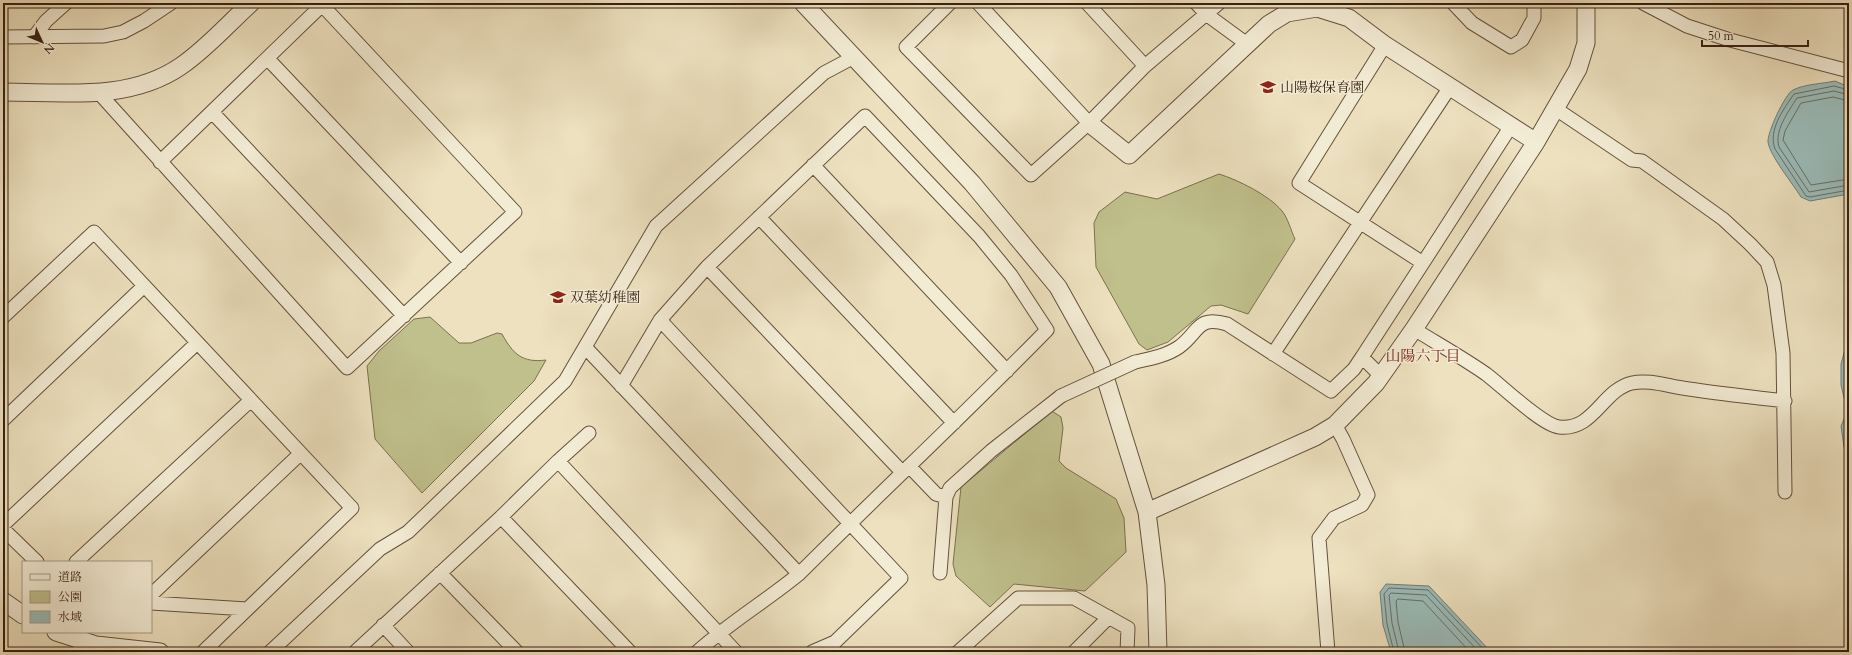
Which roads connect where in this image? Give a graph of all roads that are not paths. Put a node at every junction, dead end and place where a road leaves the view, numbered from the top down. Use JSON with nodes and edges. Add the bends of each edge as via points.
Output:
{"nodes":[{"id":1,"x":66,"y":3,"type":"edge"},
{"id":2,"x":171,"y":3,"type":"edge"},
{"id":3,"x":251,"y":3,"type":"edge"},
{"id":4,"x":803,"y":3,"type":"edge"},
{"id":5,"x":950,"y":3,"type":"edge"},
{"id":6,"x":978,"y":3,"type":"edge"},
{"id":7,"x":1087,"y":3,"type":"edge"},
{"id":8,"x":1196,"y":3,"type":"edge"},
{"id":9,"x":1218,"y":3,"type":"edge"},
{"id":10,"x":1453,"y":3,"type":"edge"},
{"id":11,"x":1534,"y":3,"type":"edge"},
{"id":12,"x":1586,"y":3,"type":"edge"},
{"id":13,"x":1643,"y":3,"type":"edge"},
{"id":14,"x":322,"y":4,"type":"edge"},
{"id":15,"x":1206,"y":14,"type":"junction"},
{"id":16,"x":3,"y":37,"type":"edge"},
{"id":17,"x":34,"y":37,"type":"junction"},
{"id":18,"x":1247,"y":44,"type":"junction"},
{"id":19,"x":1385,"y":45,"type":"junction"},
{"id":20,"x":854,"y":57,"type":"junction"},
{"id":21,"x":268,"y":59,"type":"junction"},
{"id":22,"x":1146,"y":66,"type":"junction"},
{"id":23,"x":1849,"y":72,"type":"edge"},
{"id":24,"x":1450,"y":86,"type":"junction"},
{"id":25,"x":3,"y":92,"type":"edge"},
{"id":26,"x":99,"y":93,"type":"junction"},
{"id":27,"x":1556,"y":109,"type":"junction"},
{"id":28,"x":212,"y":112,"type":"junction"},
{"id":29,"x":1089,"y":123,"type":"junction"},
{"id":30,"x":1511,"y":126,"type":"junction"},
{"id":31,"x":1536,"y":142,"type":"junction"},
{"id":32,"x":160,"y":162,"type":"junction"},
{"id":33,"x":813,"y":165,"type":"junction"},
{"id":34,"x":759,"y":217,"type":"junction"},
{"id":35,"x":1361,"y":222,"type":"junction"},
{"id":36,"x":461,"y":263,"type":"junction"},
{"id":37,"x":1423,"y":263,"type":"junction"},
{"id":38,"x":707,"y":267,"type":"junction"},
{"id":39,"x":144,"y":286,"type":"junction"},
{"id":40,"x":3,"y":316,"type":"edge"},
{"id":41,"x":404,"y":316,"type":"junction"},
{"id":42,"x":660,"y":320,"type":"junction"},
{"id":43,"x":1414,"y":329,"type":"junction"},
{"id":44,"x":197,"y":343,"type":"junction"},
{"id":45,"x":585,"y":347,"type":"junction"},
{"id":46,"x":1273,"y":354,"type":"junction"},
{"id":47,"x":1362,"y":357,"type":"junction"},
{"id":48,"x":1007,"y":371,"type":"junction"},
{"id":49,"x":1381,"y":376,"type":"junction"},
{"id":50,"x":621,"y":386,"type":"junction"},
{"id":51,"x":251,"y":400,"type":"junction"},
{"id":52,"x":1785,"y":401,"type":"junction"},
{"id":53,"x":3,"y":420,"type":"edge"},
{"id":54,"x":954,"y":423,"type":"junction"},
{"id":55,"x":1335,"y":425,"type":"junction"},
{"id":56,"x":589,"y":433,"type":"dead end"},
{"id":57,"x":300,"y":454,"type":"junction"},
{"id":58,"x":558,"y":461,"type":"junction"},
{"id":59,"x":905,"y":469,"type":"junction"},
{"id":60,"x":1785,"y":492,"type":"dead end"},
{"id":61,"x":946,"y":497,"type":"junction"},
{"id":62,"x":1147,"y":512,"type":"junction"},
{"id":63,"x":501,"y":517,"type":"junction"},
{"id":64,"x":850,"y":523,"type":"junction"},
{"id":65,"x":3,"y":525,"type":"edge"},
{"id":66,"x":3,"y":529,"type":"edge"},
{"id":67,"x":36,"y":561,"type":"edge"},
{"id":68,"x":77,"y":561,"type":"edge"},
{"id":69,"x":440,"y":573,"type":"junction"},
{"id":70,"x":940,"y":573,"type":"dead end"},
{"id":71,"x":799,"y":574,"type":"junction"},
{"id":72,"x":152,"y":594,"type":"edge"},
{"id":73,"x":3,"y":601,"type":"edge"},
{"id":74,"x":152,"y":603,"type":"edge"},
{"id":75,"x":247,"y":609,"type":"junction"},
{"id":76,"x":22,"y":614,"type":"edge"},
{"id":77,"x":1109,"y":617,"type":"junction"},
{"id":78,"x":383,"y":625,"type":"junction"},
{"id":79,"x":59,"y":633,"type":"edge"},
{"id":80,"x":718,"y":633,"type":"junction"},
{"id":81,"x":160,"y":652,"type":"edge"},
{"id":82,"x":203,"y":652,"type":"edge"},
{"id":83,"x":270,"y":652,"type":"edge"},
{"id":84,"x":355,"y":652,"type":"edge"},
{"id":85,"x":408,"y":652,"type":"edge"},
{"id":86,"x":517,"y":652,"type":"edge"},
{"id":87,"x":630,"y":652,"type":"edge"},
{"id":88,"x":697,"y":652,"type":"edge"},
{"id":89,"x":736,"y":652,"type":"edge"},
{"id":90,"x":812,"y":652,"type":"edge"},
{"id":91,"x":958,"y":652,"type":"edge"},
{"id":92,"x":1074,"y":652,"type":"edge"},
{"id":93,"x":1127,"y":652,"type":"edge"},
{"id":94,"x":1158,"y":652,"type":"edge"},
{"id":95,"x":1328,"y":652,"type":"edge"}],
"edges":[{"from":1,"to":17,"type":"street","via":[[46,21]]},
{"from":2,"to":17,"type":"street","via":[[144,22],[123,32],[104,36]]},
{"from":3,"to":26,"type":"street","via":[[180,66],[154,80],[126,89]]},
{"from":4,"to":20,"type":"street"},
{"from":5,"to":29,"type":"street","via":[[906,47],[1031,174]]},
{"from":6,"to":29,"type":"street"},
{"from":7,"to":22,"type":"street"},
{"from":8,"to":15,"type":"street"},
{"from":9,"to":15,"type":"street"},
{"from":10,"to":11,"type":"street","via":[[1472,23],[1511,47],[1522,40],[1534,18]]},
{"from":12,"to":27,"type":"street","via":[[1586,43],[1578,69]]},
{"from":13,"to":23,"type":"street","via":[[1688,26]]},
{"from":14,"to":21,"type":"street"},
{"from":14,"to":36,"type":"street","via":[[515,212]]},
{"from":15,"to":18,"type":"street"},
{"from":15,"to":22,"type":"street"},
{"from":16,"to":17,"type":"street"},
{"from":18,"to":19,"type":"street","via":[[1269,24],[1287,13],[1317,8],[1349,18]]},
{"from":18,"to":29,"type":"street","via":[[1129,155]]},
{"from":19,"to":24,"type":"street"},
{"from":19,"to":35,"type":"street","via":[[1299,183]]},
{"from":20,"to":45,"type":"street","via":[[824,73],[656,226]]},
{"from":20,"to":62,"type":"street","via":[[972,183],[1058,287],[1101,364]]},
{"from":21,"to":28,"type":"street"},
{"from":21,"to":36,"type":"street"},
{"from":22,"to":29,"type":"street"},
{"from":24,"to":30,"type":"street"},
{"from":24,"to":35,"type":"street"},
{"from":25,"to":26,"type":"street"},
{"from":26,"to":32,"type":"street"},
{"from":27,"to":31,"type":"street"},
{"from":27,"to":52,"type":"street","via":[[1632,160],[1642,161],[1700,202],[1734,229],[1767,262],[1774,285],[1783,353]]},
{"from":28,"to":32,"type":"street"},
{"from":28,"to":41,"type":"street"},
{"from":30,"to":31,"type":"street"},
{"from":30,"to":37,"type":"street"},
{"from":31,"to":43,"type":"street"},
{"from":32,"to":41,"type":"street","via":[[347,368]]},
{"from":33,"to":34,"type":"street"},
{"from":33,"to":48,"type":"street"},
{"from":33,"to":48,"type":"street","via":[[865,116],[978,236],[1011,275],[1047,330]]},
{"from":34,"to":38,"type":"street"},
{"from":34,"to":54,"type":"street"},
{"from":35,"to":37,"type":"street"},
{"from":35,"to":46,"type":"street"},
{"from":36,"to":41,"type":"street"},
{"from":37,"to":47,"type":"street"},
{"from":38,"to":42,"type":"street"},
{"from":38,"to":59,"type":"street"},
{"from":39,"to":40,"type":"street","via":[[94,232]]},
{"from":39,"to":44,"type":"street"},
{"from":39,"to":53,"type":"street"},
{"from":42,"to":50,"type":"street"},
{"from":42,"to":64,"type":"street"},
{"from":43,"to":49,"type":"street"},
{"from":43,"to":52,"type":"street","via":[[1486,374],[1537,416],[1558,427],[1581,425],[1618,390],[1630,383],[1645,381]]},
{"from":44,"to":51,"type":"street"},
{"from":44,"to":65,"type":"street"},
{"from":45,"to":50,"type":"street"},
{"from":45,"to":83,"type":"street","via":[[565,381],[408,532],[380,549]]},
{"from":46,"to":47,"type":"street","via":[[1331,392]]},
{"from":46,"to":61,"type":"street","bridge":true,"via":[[1227,324],[1207,321],[1179,347],[1158,357],[1135,362],[1061,396],[991,451],[950,488]]},
{"from":47,"to":49,"type":"street"},
{"from":48,"to":54,"type":"street"},
{"from":49,"to":55,"type":"street"},
{"from":50,"to":71,"type":"street"},
{"from":51,"to":57,"type":"street"},
{"from":51,"to":68,"type":"street"},
{"from":52,"to":60,"type":"street"},
{"from":54,"to":59,"type":"street"},
{"from":55,"to":62,"type":"street","via":[[1315,437]]},
{"from":55,"to":95,"type":"street","via":[[1368,495],[1362,505],[1334,518],[1319,538]]},
{"from":56,"to":58,"type":"street"},
{"from":57,"to":72,"type":"street"},
{"from":57,"to":75,"type":"street","via":[[352,508]]},
{"from":58,"to":63,"type":"street"},
{"from":58,"to":80,"type":"street"},
{"from":59,"to":61,"type":"street","via":[[936,494]]},
{"from":59,"to":64,"type":"street"},
{"from":61,"to":70,"type":"street"},
{"from":62,"to":94,"type":"street","via":[[1156,585]]},
{"from":63,"to":69,"type":"street"},
{"from":63,"to":87,"type":"street"},
{"from":64,"to":71,"type":"street"},
{"from":64,"to":90,"type":"street","via":[[901,578],[835,642]]},
{"from":66,"to":67,"type":"street"},
{"from":69,"to":78,"type":"street"},
{"from":69,"to":86,"type":"street"},
{"from":71,"to":80,"type":"street"},
{"from":73,"to":76,"type":"street"},
{"from":74,"to":75,"type":"street"},
{"from":75,"to":82,"type":"street"},
{"from":77,"to":91,"type":"street","via":[[1074,598],[1018,598]]},
{"from":77,"to":92,"type":"street"},
{"from":77,"to":93,"type":"street","via":[[1128,628]]},
{"from":78,"to":84,"type":"street"},
{"from":78,"to":85,"type":"street"},
{"from":79,"to":81,"type":"street","via":[[96,645]]},
{"from":80,"to":88,"type":"street"},
{"from":80,"to":89,"type":"street"}]}
